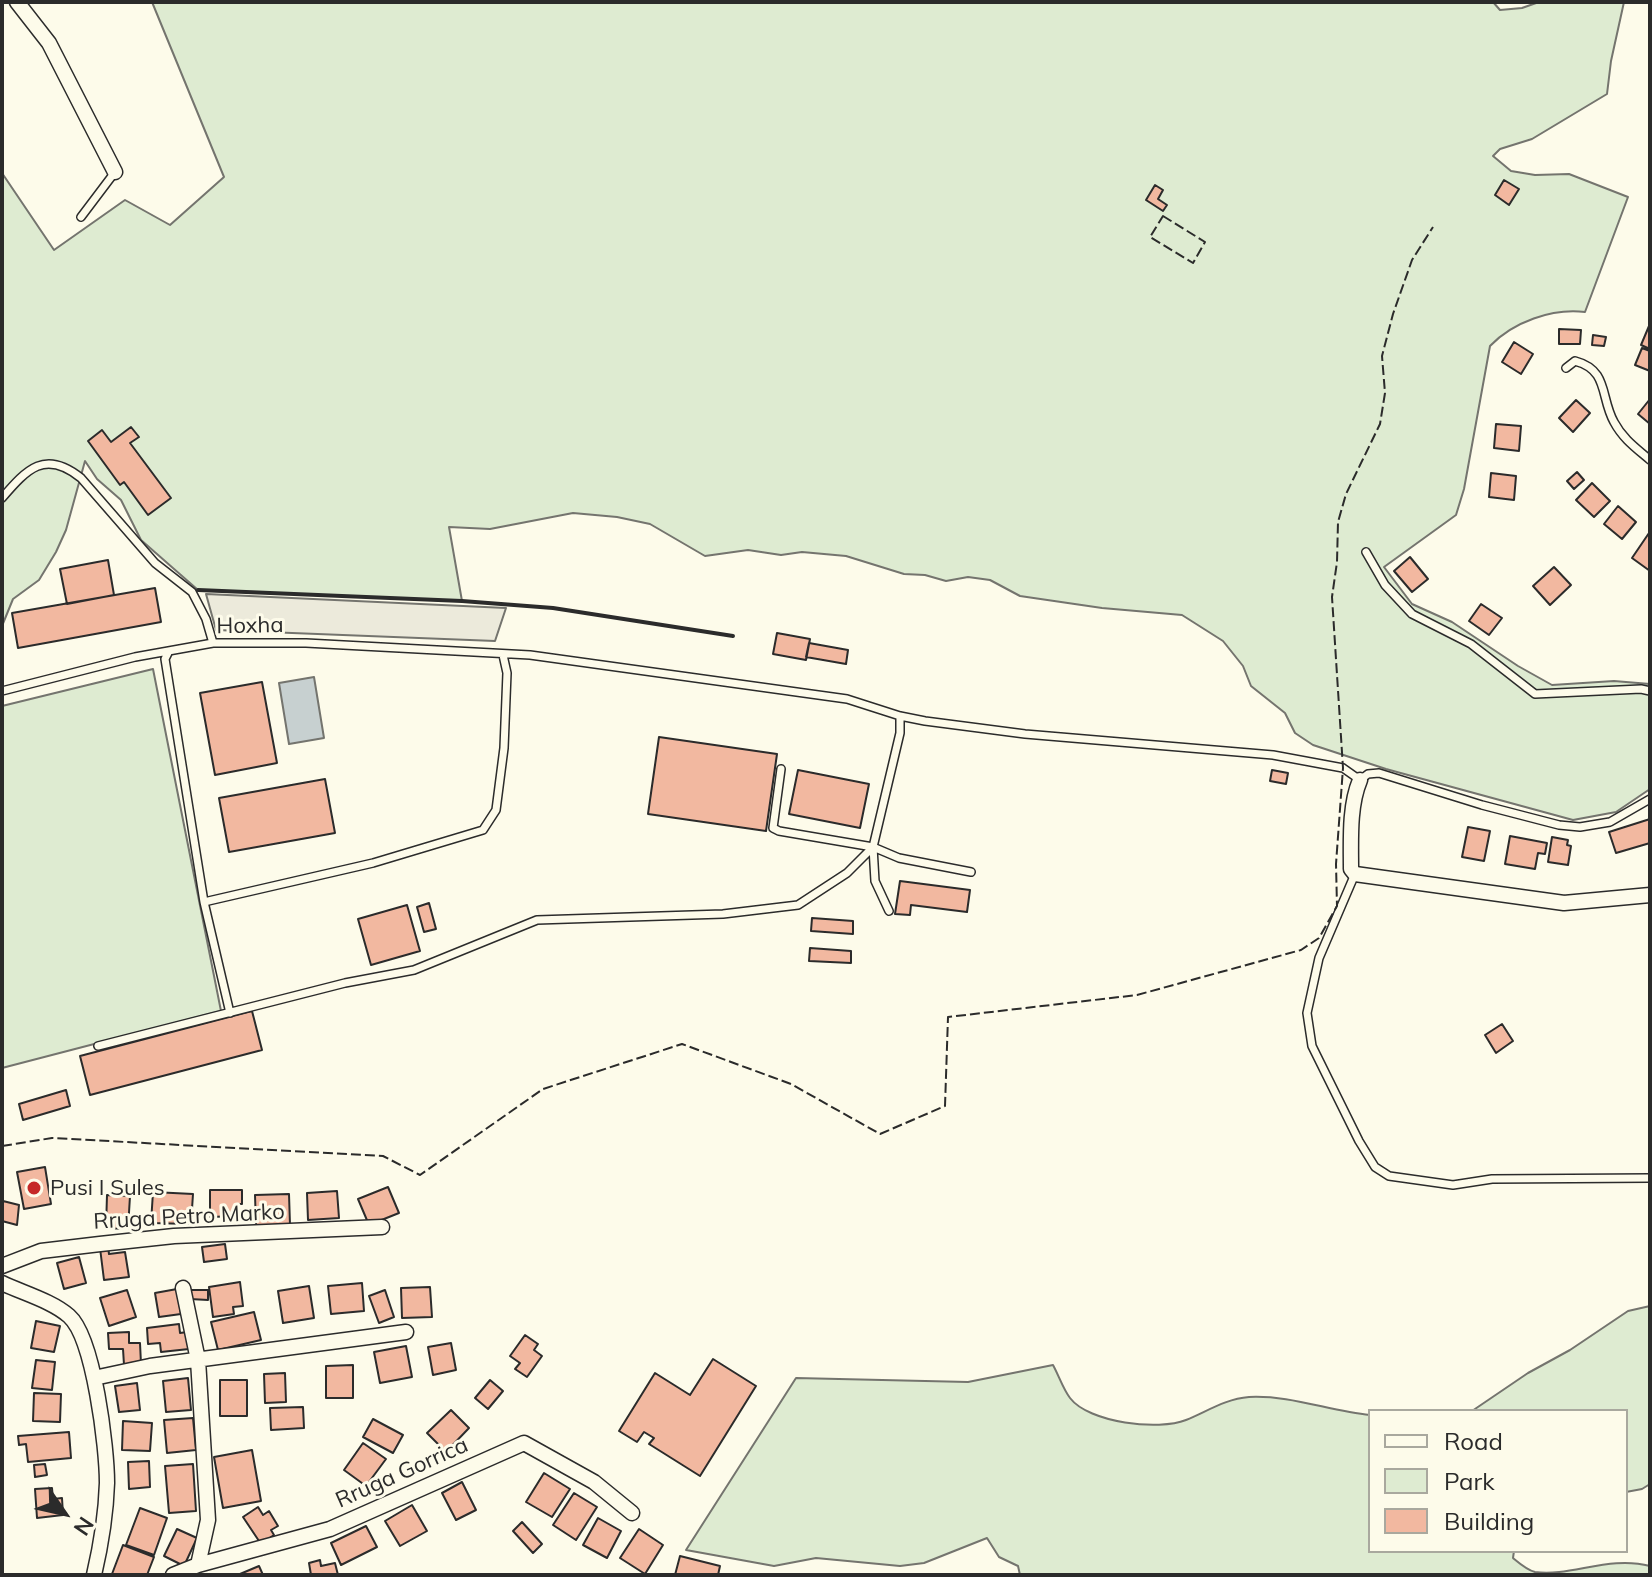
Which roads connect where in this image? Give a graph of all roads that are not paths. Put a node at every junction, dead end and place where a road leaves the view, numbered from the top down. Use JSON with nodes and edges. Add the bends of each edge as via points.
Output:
{"nodes":[{"id":1,"x":17,"y":2,"type":"edge"},
{"id":2,"x":115,"y":172,"type":"joint"},
{"id":3,"x":81,"y":217,"type":"dead end"},
{"id":4,"x":1566,"y":368,"type":"dead end"},
{"id":5,"x":1650,"y":460,"type":"edge"},
{"id":6,"x":2,"y":498,"type":"edge"},
{"id":7,"x":1366,"y":552,"type":"dead end"},
{"id":8,"x":213,"y":643,"type":"junction"},
{"id":9,"x":164,"y":655,"type":"junction"},
{"id":10,"x":503,"y":655,"type":"junction"},
{"id":11,"x":2,"y":691,"type":"edge"},
{"id":12,"x":1650,"y":691,"type":"edge"},
{"id":13,"x":900,"y":716,"type":"junction"},
{"id":14,"x":781,"y":769,"type":"dead end"},
{"id":15,"x":1360,"y":780,"type":"junction"},
{"id":16,"x":1650,"y":799,"type":"edge"},
{"id":17,"x":873,"y":847,"type":"junction"},
{"id":18,"x":971,"y":872,"type":"dead end"},
{"id":19,"x":1355,"y":874,"type":"junction"},
{"id":20,"x":1650,"y":895,"type":"edge"},
{"id":21,"x":204,"y":902,"type":"junction"},
{"id":22,"x":889,"y":911,"type":"dead end"},
{"id":23,"x":230,"y":1013,"type":"junction"},
{"id":24,"x":98,"y":1046,"type":"dead end"},
{"id":25,"x":1650,"y":1178,"type":"edge"},
{"id":26,"x":382,"y":1227,"type":"dead end"},
{"id":27,"x":2,"y":1266,"type":"edge"},
{"id":28,"x":2,"y":1283,"type":"edge"},
{"id":29,"x":183,"y":1288,"type":"dead end"},
{"id":30,"x":406,"y":1332,"type":"dead end"},
{"id":31,"x":198,"y":1360,"type":"junction"},
{"id":32,"x":94,"y":1378,"type":"junction"},
{"id":33,"x":632,"y":1513,"type":"dead end"},
{"id":34,"x":198,"y":1565,"type":"junction"},
{"id":35,"x":94,"y":1575,"type":"edge"},
{"id":36,"x":173,"y":1575,"type":"edge"}],
"edges":[{"from":1,"to":2,"type":"street","via":[[49,43]]},
{"from":2,"to":3,"type":"lane"},
{"from":4,"to":5,"type":"lane","via":[[1575,361],[1599,375],[1619,430]]},
{"from":6,"to":8,"type":"lane","via":[[40,464],[68,468],[155,563],[192,592]]},
{"from":7,"to":12,"type":"lane","via":[[1385,585],[1412,614],[1471,644],[1535,694]]},
{"from":8,"to":9,"type":"lane","name":"Hoxha"},
{"from":8,"to":10,"type":"lane","name":"Hoxha"},
{"from":9,"to":11,"type":"lane","name":"Hoxha","via":[[135,657]]},
{"from":9,"to":21,"type":"lane"},
{"from":10,"to":13,"type":"lane","name":"Hoxha","via":[[847,699]]},
{"from":10,"to":21,"type":"lane","via":[[504,748],[496,810],[483,830],[373,863]]},
{"from":13,"to":15,"type":"lane","name":"Hoxha","via":[[1025,734],[1273,755],[1343,768]]},
{"from":13,"to":17,"type":"lane"},
{"from":14,"to":17,"type":"lane","via":[[773,828]]},
{"from":15,"to":16,"type":"lane","via":[[1379,773],[1482,805],[1580,827],[1610,822]]},
{"from":15,"to":19,"type":"street","via":[[1352,816]]},
{"from":17,"to":18,"type":"lane","via":[[899,858]]},
{"from":17,"to":22,"type":"lane","via":[[875,881]]},
{"from":17,"to":23,"type":"lane","via":[[847,873],[798,905],[723,914],[537,920],[414,970]]},
{"from":19,"to":20,"type":"street","via":[[1564,903]]},
{"from":19,"to":25,"type":"lane","via":[[1319,958],[1307,1013],[1312,1046],[1375,1167],[1389,1176],[1453,1185],[1492,1179]]},
{"from":21,"to":23,"type":"lane"},
{"from":23,"to":24,"type":"lane"},
{"from":26,"to":27,"type":"street","name":"Rruga Petro Marko","via":[[174,1236],[41,1251]]},
{"from":28,"to":32,"type":"street","via":[[67,1314],[77,1325]]},
{"from":29,"to":31,"type":"street"},
{"from":30,"to":31,"type":"street"},
{"from":31,"to":32,"type":"street"},
{"from":31,"to":34,"type":"street","via":[[208,1520]]},
{"from":32,"to":35,"type":"street","via":[[107,1482]]},
{"from":33,"to":34,"type":"street","name":"Rruga Gorrica","via":[[594,1482],[524,1443],[330,1529]]},
{"from":34,"to":36,"type":"street","name":"Rruga Gorrica"}]}
